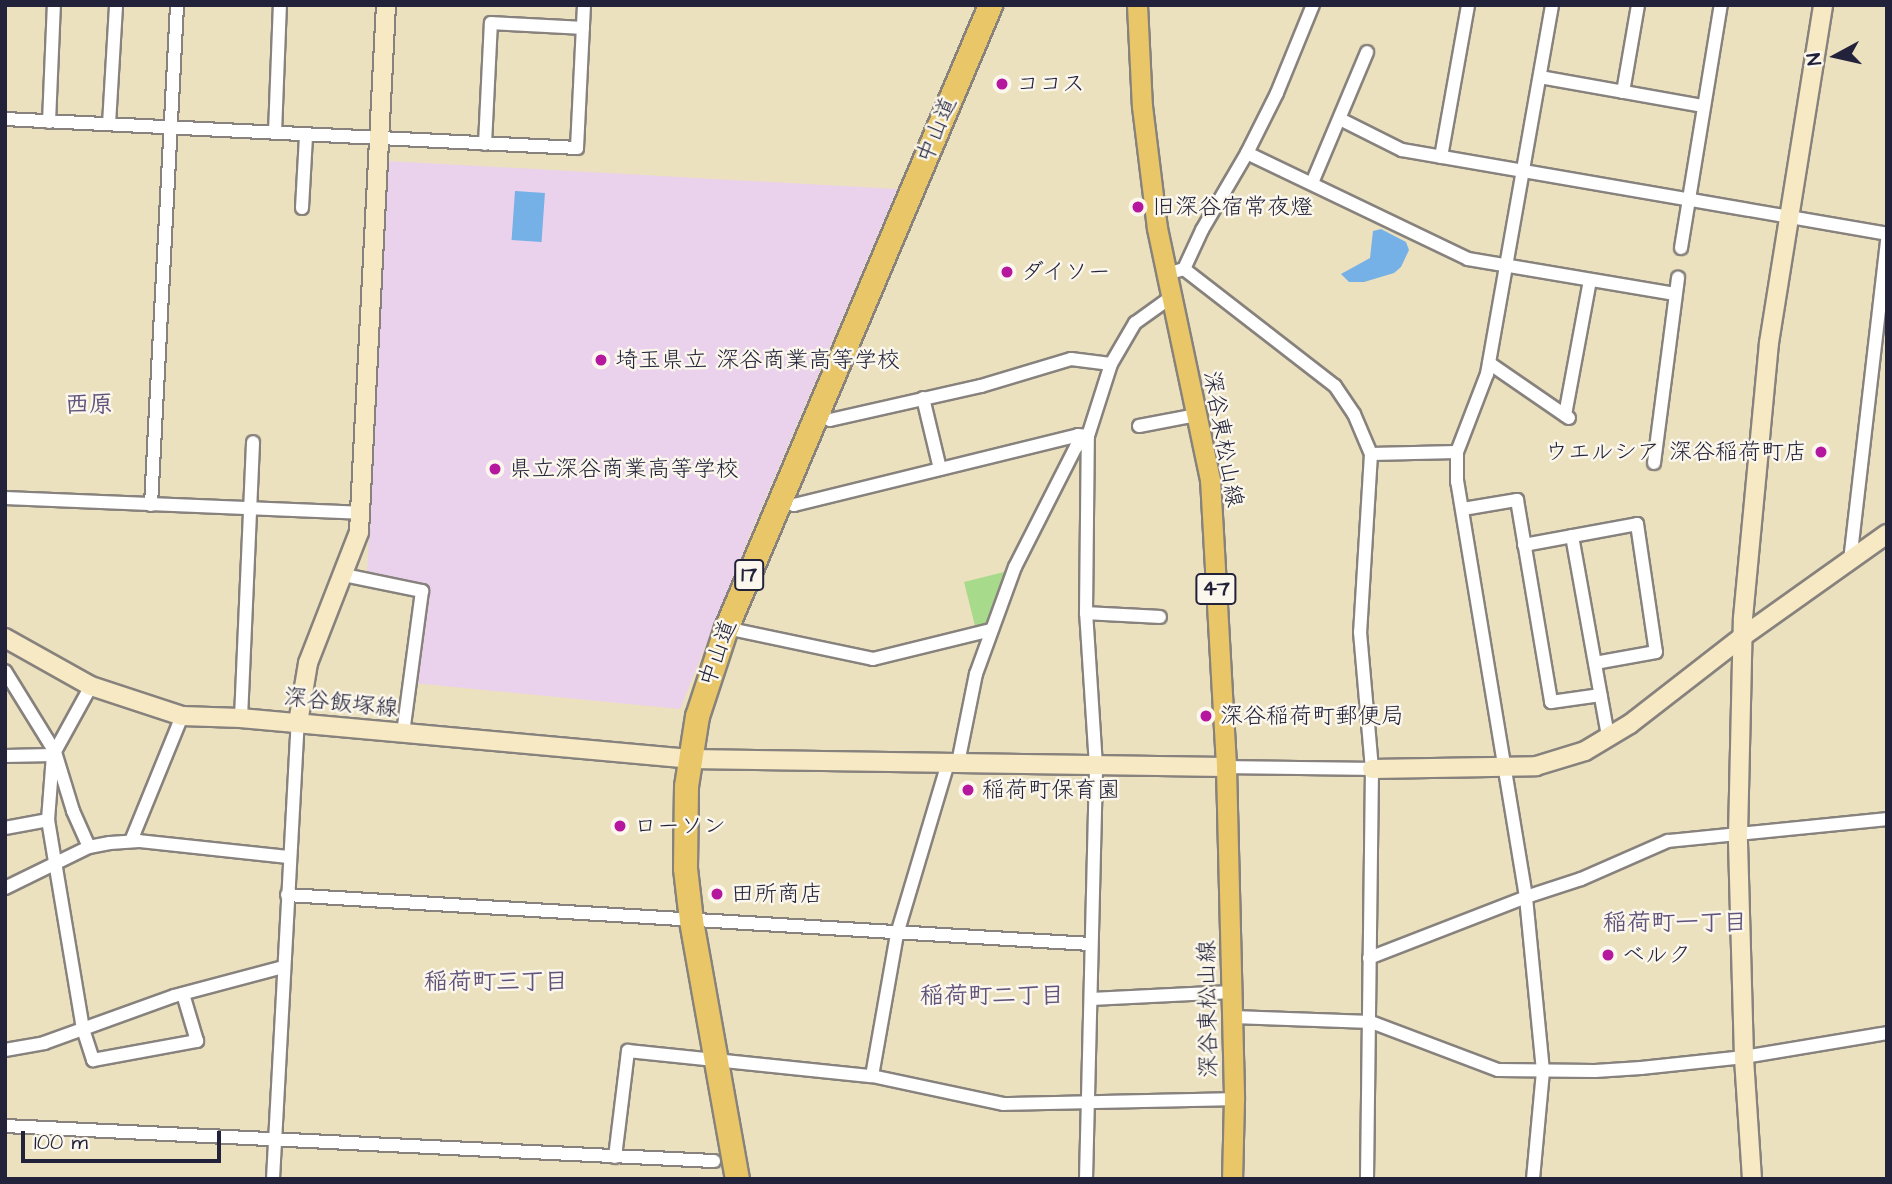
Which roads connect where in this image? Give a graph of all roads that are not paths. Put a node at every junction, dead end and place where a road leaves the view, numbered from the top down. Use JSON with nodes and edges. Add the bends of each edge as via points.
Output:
{"nodes":[{"id":1,"x":54,"y":5,"type":"edge"},
{"id":2,"x":116,"y":5,"type":"edge"},
{"id":3,"x":177,"y":5,"type":"edge"},
{"id":4,"x":280,"y":5,"type":"edge"},
{"id":5,"x":386,"y":5,"type":"edge"},
{"id":6,"x":584,"y":5,"type":"edge"},
{"id":7,"x":990,"y":5,"type":"edge"},
{"id":8,"x":1137,"y":5,"type":"edge"},
{"id":9,"x":1313,"y":5,"type":"edge"},
{"id":10,"x":1468,"y":5,"type":"edge"},
{"id":11,"x":1552,"y":5,"type":"edge"},
{"id":12,"x":1638,"y":5,"type":"edge"},
{"id":13,"x":1721,"y":5,"type":"edge"},
{"id":14,"x":1823,"y":5,"type":"edge"},
{"id":15,"x":583,"y":28,"type":"junction"},
{"id":16,"x":1367,"y":52,"type":"dead end"},
{"id":17,"x":1540,"y":77,"type":"junction"},
{"id":18,"x":1623,"y":92,"type":"junction"},
{"id":19,"x":1703,"y":106,"type":"junction"},
{"id":20,"x":5,"y":119,"type":"edge"},
{"id":21,"x":1340,"y":119,"type":"junction"},
{"id":22,"x":49,"y":122,"type":"junction"},
{"id":23,"x":109,"y":124,"type":"junction"},
{"id":24,"x":170,"y":127,"type":"junction"},
{"id":25,"x":275,"y":133,"type":"junction"},
{"id":26,"x":306,"y":136,"type":"junction"},
{"id":27,"x":379,"y":139,"type":"junction"},
{"id":28,"x":485,"y":144,"type":"junction"},
{"id":29,"x":1247,"y":153,"type":"junction"},
{"id":30,"x":1441,"y":157,"type":"junction"},
{"id":31,"x":1523,"y":171,"type":"junction"},
{"id":32,"x":1312,"y":183,"type":"junction"},
{"id":33,"x":1687,"y":199,"type":"junction"},
{"id":34,"x":302,"y":208,"type":"dead end"},
{"id":35,"x":1787,"y":217,"type":"junction"},
{"id":36,"x":1887,"y":237,"type":"edge"},
{"id":37,"x":1681,"y":248,"type":"dead end"},
{"id":38,"x":1506,"y":265,"type":"junction"},
{"id":39,"x":1175,"y":271,"type":"junction"},
{"id":40,"x":1678,"y":278,"type":"dead end"},
{"id":41,"x":1590,"y":280,"type":"junction"},
{"id":42,"x":1675,"y":294,"type":"junction"},
{"id":43,"x":1171,"y":297,"type":"junction"},
{"id":44,"x":1882,"y":331,"type":"edge"},
{"id":45,"x":1111,"y":363,"type":"junction"},
{"id":46,"x":1489,"y":363,"type":"junction"},
{"id":47,"x":923,"y":398,"type":"junction"},
{"id":48,"x":817,"y":414,"type":"junction"},
{"id":49,"x":1196,"y":415,"type":"junction"},
{"id":50,"x":1139,"y":426,"type":"dead end"},
{"id":51,"x":1088,"y":436,"type":"junction"},
{"id":52,"x":253,"y":442,"type":"dead end"},
{"id":53,"x":1457,"y":452,"type":"junction"},
{"id":54,"x":1371,"y":454,"type":"junction"},
{"id":55,"x":1654,"y":463,"type":"dead end"},
{"id":56,"x":940,"y":469,"type":"junction"},
{"id":57,"x":5,"y":498,"type":"edge"},
{"id":58,"x":780,"y":500,"type":"junction"},
{"id":59,"x":151,"y":505,"type":"junction"},
{"id":60,"x":253,"y":508,"type":"junction"},
{"id":61,"x":1463,"y":509,"type":"junction"},
{"id":62,"x":360,"y":513,"type":"junction"},
{"id":63,"x":1887,"y":534,"type":"edge"},
{"id":64,"x":1572,"y":536,"type":"junction"},
{"id":65,"x":1524,"y":545,"type":"junction"},
{"id":66,"x":1850,"y":561,"type":"junction"},
{"id":67,"x":344,"y":575,"type":"junction"},
{"id":68,"x":1086,"y":613,"type":"junction"},
{"id":69,"x":1160,"y":617,"type":"dead end"},
{"id":70,"x":726,"y":628,"type":"junction"},
{"id":71,"x":991,"y":630,"type":"junction"},
{"id":72,"x":1742,"y":637,"type":"junction"},
{"id":73,"x":5,"y":638,"type":"edge"},
{"id":74,"x":1595,"y":663,"type":"junction"},
{"id":75,"x":5,"y":671,"type":"edge"},
{"id":76,"x":91,"y":686,"type":"junction"},
{"id":77,"x":1601,"y":695,"type":"junction"},
{"id":78,"x":5,"y":699,"type":"edge"},
{"id":79,"x":22,"y":702,"type":"junction"},
{"id":80,"x":183,"y":716,"type":"junction"},
{"id":81,"x":242,"y":718,"type":"junction"},
{"id":82,"x":298,"y":723,"type":"junction"},
{"id":83,"x":403,"y":733,"type":"junction"},
{"id":84,"x":1608,"y":737,"type":"junction"},
{"id":85,"x":54,"y":753,"type":"junction"},
{"id":86,"x":5,"y":757,"type":"edge"},
{"id":87,"x":689,"y":758,"type":"junction"},
{"id":88,"x":953,"y":763,"type":"junction"},
{"id":89,"x":1096,"y":766,"type":"junction"},
{"id":90,"x":1226,"y":767,"type":"junction"},
{"id":91,"x":1503,"y":768,"type":"junction"},
{"id":92,"x":1372,"y":769,"type":"junction"},
{"id":93,"x":1887,"y":819,"type":"edge"},
{"id":94,"x":48,"y":820,"type":"junction"},
{"id":95,"x":5,"y":828,"type":"edge"},
{"id":96,"x":1738,"y":836,"type":"junction"},
{"id":97,"x":131,"y":841,"type":"junction"},
{"id":98,"x":89,"y":847,"type":"junction"},
{"id":99,"x":289,"y":857,"type":"junction"},
{"id":100,"x":53,"y":865,"type":"junction"},
{"id":101,"x":5,"y":888,"type":"edge"},
{"id":102,"x":287,"y":895,"type":"junction"},
{"id":103,"x":1526,"y":897,"type":"junction"},
{"id":104,"x":691,"y":920,"type":"junction"},
{"id":105,"x":897,"y":934,"type":"junction"},
{"id":106,"x":1090,"y":944,"type":"junction"},
{"id":107,"x":1369,"y":958,"type":"junction"},
{"id":108,"x":283,"y":967,"type":"junction"},
{"id":109,"x":1232,"y":992,"type":"junction"},
{"id":110,"x":183,"y":994,"type":"junction"},
{"id":111,"x":1091,"y":999,"type":"junction"},
{"id":112,"x":1233,"y":1017,"type":"junction"},
{"id":113,"x":1371,"y":1022,"type":"junction"},
{"id":114,"x":83,"y":1029,"type":"junction"},
{"id":115,"x":1887,"y":1033,"type":"edge"},
{"id":116,"x":5,"y":1050,"type":"edge"},
{"id":117,"x":1744,"y":1057,"type":"junction"},
{"id":118,"x":716,"y":1060,"type":"junction"},
{"id":119,"x":1543,"y":1071,"type":"junction"},
{"id":120,"x":872,"y":1076,"type":"junction"},
{"id":121,"x":1234,"y":1099,"type":"junction"},
{"id":122,"x":1089,"y":1101,"type":"junction"},
{"id":123,"x":5,"y":1126,"type":"edge"},
{"id":124,"x":275,"y":1137,"type":"junction"},
{"id":125,"x":615,"y":1157,"type":"junction"},
{"id":126,"x":714,"y":1161,"type":"dead end"},
{"id":127,"x":273,"y":1179,"type":"edge"},
{"id":128,"x":737,"y":1179,"type":"edge"},
{"id":129,"x":1086,"y":1179,"type":"edge"},
{"id":130,"x":1232,"y":1179,"type":"edge"},
{"id":131,"x":1367,"y":1179,"type":"edge"},
{"id":132,"x":1533,"y":1179,"type":"edge"},
{"id":133,"x":1752,"y":1179,"type":"edge"}],
"edges":[{"from":1,"to":22,"type":"street"},
{"from":2,"to":23,"type":"street"},
{"from":3,"to":24,"type":"street"},
{"from":4,"to":25,"type":"street"},
{"from":5,"to":27,"type":"street"},
{"from":6,"to":15,"type":"street"},
{"from":7,"to":48,"type":"highway","name":"中山道","number":"17"},
{"from":8,"to":39,"type":"main road","name":"深谷東松山線","number":"47","via":[[1142,106],[1157,228]]},
{"from":9,"to":29,"type":"street"},
{"from":10,"to":30,"type":"street"},
{"from":11,"to":17,"type":"street"},
{"from":12,"to":18,"type":"street"},
{"from":13,"to":19,"type":"street"},
{"from":14,"to":35,"type":"street"},
{"from":15,"to":28,"type":"street","via":[[577,148]]},
{"from":15,"to":28,"type":"street","via":[[491,23]]},
{"from":16,"to":21,"type":"street"},
{"from":17,"to":18,"type":"street"},
{"from":17,"to":31,"type":"street"},
{"from":18,"to":19,"type":"street"},
{"from":19,"to":33,"type":"street"},
{"from":20,"to":22,"type":"street"},
{"from":21,"to":30,"type":"street","via":[[1402,150]]},
{"from":21,"to":32,"type":"street"},
{"from":22,"to":23,"type":"street"},
{"from":23,"to":24,"type":"street"},
{"from":24,"to":25,"type":"street"},
{"from":24,"to":59,"type":"street"},
{"from":25,"to":26,"type":"street"},
{"from":26,"to":27,"type":"street"},
{"from":26,"to":34,"type":"street"},
{"from":27,"to":28,"type":"street"},
{"from":27,"to":62,"type":"street"},
{"from":29,"to":32,"type":"street"},
{"from":29,"to":39,"type":"street"},
{"from":30,"to":31,"type":"street"},
{"from":31,"to":33,"type":"street"},
{"from":31,"to":38,"type":"street"},
{"from":32,"to":38,"type":"street","via":[[1468,258]]},
{"from":33,"to":35,"type":"street"},
{"from":33,"to":37,"type":"street"},
{"from":35,"to":36,"type":"street"},
{"from":35,"to":72,"type":"street","via":[[1755,468]]},
{"from":36,"to":44,"type":"street"},
{"from":38,"to":41,"type":"street"},
{"from":38,"to":46,"type":"street"},
{"from":39,"to":43,"type":"main road","name":"深谷東松山線","number":"47"},
{"from":39,"to":54,"type":"street","via":[[1335,386],[1354,414]]},
{"from":40,"to":42,"type":"street"},
{"from":41,"to":42,"type":"street"},
{"from":41,"to":46,"type":"street","via":[[1567,417]]},
{"from":42,"to":55,"type":"street"},
{"from":43,"to":45,"type":"street","via":[[1136,323]]},
{"from":43,"to":49,"type":"main road","name":"深谷東松山線","number":"47"},
{"from":44,"to":66,"type":"street"},
{"from":45,"to":47,"type":"street","via":[[1071,359],[1029,374]]},
{"from":45,"to":51,"type":"street"},
{"from":46,"to":53,"type":"street"},
{"from":47,"to":48,"type":"street","via":[[830,420]]},
{"from":47,"to":56,"type":"street"},
{"from":48,"to":58,"type":"highway","name":"中山道","number":"17"},
{"from":49,"to":50,"type":"street"},
{"from":49,"to":90,"type":"main road","name":"深谷東松山線","number":"47","via":[[1210,479]]},
{"from":51,"to":56,"type":"street"},
{"from":51,"to":68,"type":"street"},
{"from":51,"to":71,"type":"street","via":[[1076,447],[1015,566]]},
{"from":52,"to":60,"type":"street"},
{"from":53,"to":54,"type":"street"},
{"from":53,"to":61,"type":"street"},
{"from":54,"to":92,"type":"street","via":[[1360,632]]},
{"from":56,"to":58,"type":"street","via":[[794,505]]},
{"from":57,"to":59,"type":"street"},
{"from":58,"to":70,"type":"highway","name":"中山道","number":"17"},
{"from":59,"to":60,"type":"street"},
{"from":60,"to":62,"type":"street"},
{"from":60,"to":81,"type":"street"},
{"from":61,"to":65,"type":"street","via":[[1517,500]]},
{"from":61,"to":91,"type":"street"},
{"from":62,"to":67,"type":"street","via":[[356,544]]},
{"from":63,"to":66,"type":"street"},
{"from":64,"to":65,"type":"street"},
{"from":64,"to":74,"type":"street"},
{"from":64,"to":74,"type":"street","via":[[1637,524],[1656,652]]},
{"from":65,"to":77,"type":"street","via":[[1552,702]]},
{"from":66,"to":72,"type":"street"},
{"from":67,"to":82,"type":"street","via":[[308,663]]},
{"from":67,"to":83,"type":"street","via":[[422,591]]},
{"from":68,"to":69,"type":"street"},
{"from":68,"to":89,"type":"street"},
{"from":70,"to":71,"type":"street","via":[[873,659]]},
{"from":70,"to":87,"type":"highway","name":"中山道","number":"17","via":[[703,691]]},
{"from":71,"to":88,"type":"street"},
{"from":72,"to":84,"type":"street"},
{"from":72,"to":96,"type":"street"},
{"from":73,"to":76,"type":"street","name":"深谷飯塚線"},
{"from":74,"to":77,"type":"street"},
{"from":75,"to":79,"type":"street"},
{"from":76,"to":80,"type":"street","name":"深谷飯塚線"},
{"from":76,"to":85,"type":"street"},
{"from":77,"to":84,"type":"street"},
{"from":78,"to":79,"type":"street"},
{"from":79,"to":85,"type":"street"},
{"from":80,"to":81,"type":"street","name":"深谷飯塚線"},
{"from":80,"to":97,"type":"street"},
{"from":81,"to":82,"type":"street","name":"深谷飯塚線"},
{"from":82,"to":83,"type":"street","name":"深谷飯塚線"},
{"from":82,"to":99,"type":"street"},
{"from":83,"to":87,"type":"street","name":"深谷飯塚線"},
{"from":84,"to":91,"type":"street","via":[[1561,760]]},
{"from":85,"to":86,"type":"street"},
{"from":85,"to":94,"type":"street"},
{"from":85,"to":98,"type":"street"},
{"from":87,"to":88,"type":"street","name":"深谷飯塚線"},
{"from":87,"to":104,"type":"highway","name":"中山道","number":"17","via":[[684,840]]},
{"from":88,"to":89,"type":"street","name":"深谷飯塚線"},
{"from":88,"to":105,"type":"street"},
{"from":89,"to":90,"type":"street","name":"深谷飯塚線"},
{"from":89,"to":106,"type":"street"},
{"from":90,"to":92,"type":"street"},
{"from":90,"to":109,"type":"main road","name":"深谷東松山線","number":"47"},
{"from":91,"to":92,"type":"street"},
{"from":91,"to":103,"type":"street"},
{"from":92,"to":107,"type":"street"},
{"from":93,"to":96,"type":"street"},
{"from":94,"to":95,"type":"street"},
{"from":94,"to":100,"type":"street"},
{"from":96,"to":103,"type":"street","via":[[1668,841]]},
{"from":96,"to":117,"type":"street"},
{"from":97,"to":98,"type":"street"},
{"from":97,"to":99,"type":"street"},
{"from":98,"to":100,"type":"street"},
{"from":99,"to":102,"type":"street"},
{"from":100,"to":101,"type":"street"},
{"from":100,"to":114,"type":"street"},
{"from":102,"to":104,"type":"street"},
{"from":102,"to":108,"type":"street"},
{"from":103,"to":107,"type":"street"},
{"from":103,"to":119,"type":"street"},
{"from":104,"to":105,"type":"street"},
{"from":104,"to":118,"type":"highway","name":"中山道","number":"17"},
{"from":105,"to":106,"type":"street"},
{"from":105,"to":120,"type":"street"},
{"from":106,"to":111,"type":"street"},
{"from":107,"to":113,"type":"street"},
{"from":108,"to":110,"type":"street"},
{"from":108,"to":124,"type":"street"},
{"from":109,"to":111,"type":"street"},
{"from":109,"to":112,"type":"main road","name":"深谷東松山線","number":"47"},
{"from":110,"to":114,"type":"street"},
{"from":110,"to":114,"type":"street","via":[[197,1041],[93,1060]]},
{"from":111,"to":122,"type":"street"},
{"from":112,"to":113,"type":"street"},
{"from":112,"to":121,"type":"main road","name":"深谷東松山線","number":"47"},
{"from":113,"to":119,"type":"street","via":[[1498,1070]]},
{"from":113,"to":131,"type":"street"},
{"from":114,"to":116,"type":"street"},
{"from":115,"to":117,"type":"street"},
{"from":117,"to":119,"type":"street","via":[[1595,1071]]},
{"from":117,"to":133,"type":"street"},
{"from":118,"to":120,"type":"street"},
{"from":118,"to":125,"type":"street","via":[[628,1051]]},
{"from":118,"to":128,"type":"highway","name":"中山道","number":"17"},
{"from":119,"to":132,"type":"street"},
{"from":120,"to":122,"type":"street","via":[[1004,1104]]},
{"from":121,"to":122,"type":"street"},
{"from":121,"to":130,"type":"main road","name":"深谷東松山線","number":"47"},
{"from":122,"to":129,"type":"street"},
{"from":123,"to":124,"type":"street"},
{"from":124,"to":125,"type":"street"},
{"from":124,"to":127,"type":"street"},
{"from":125,"to":126,"type":"street"}]}
